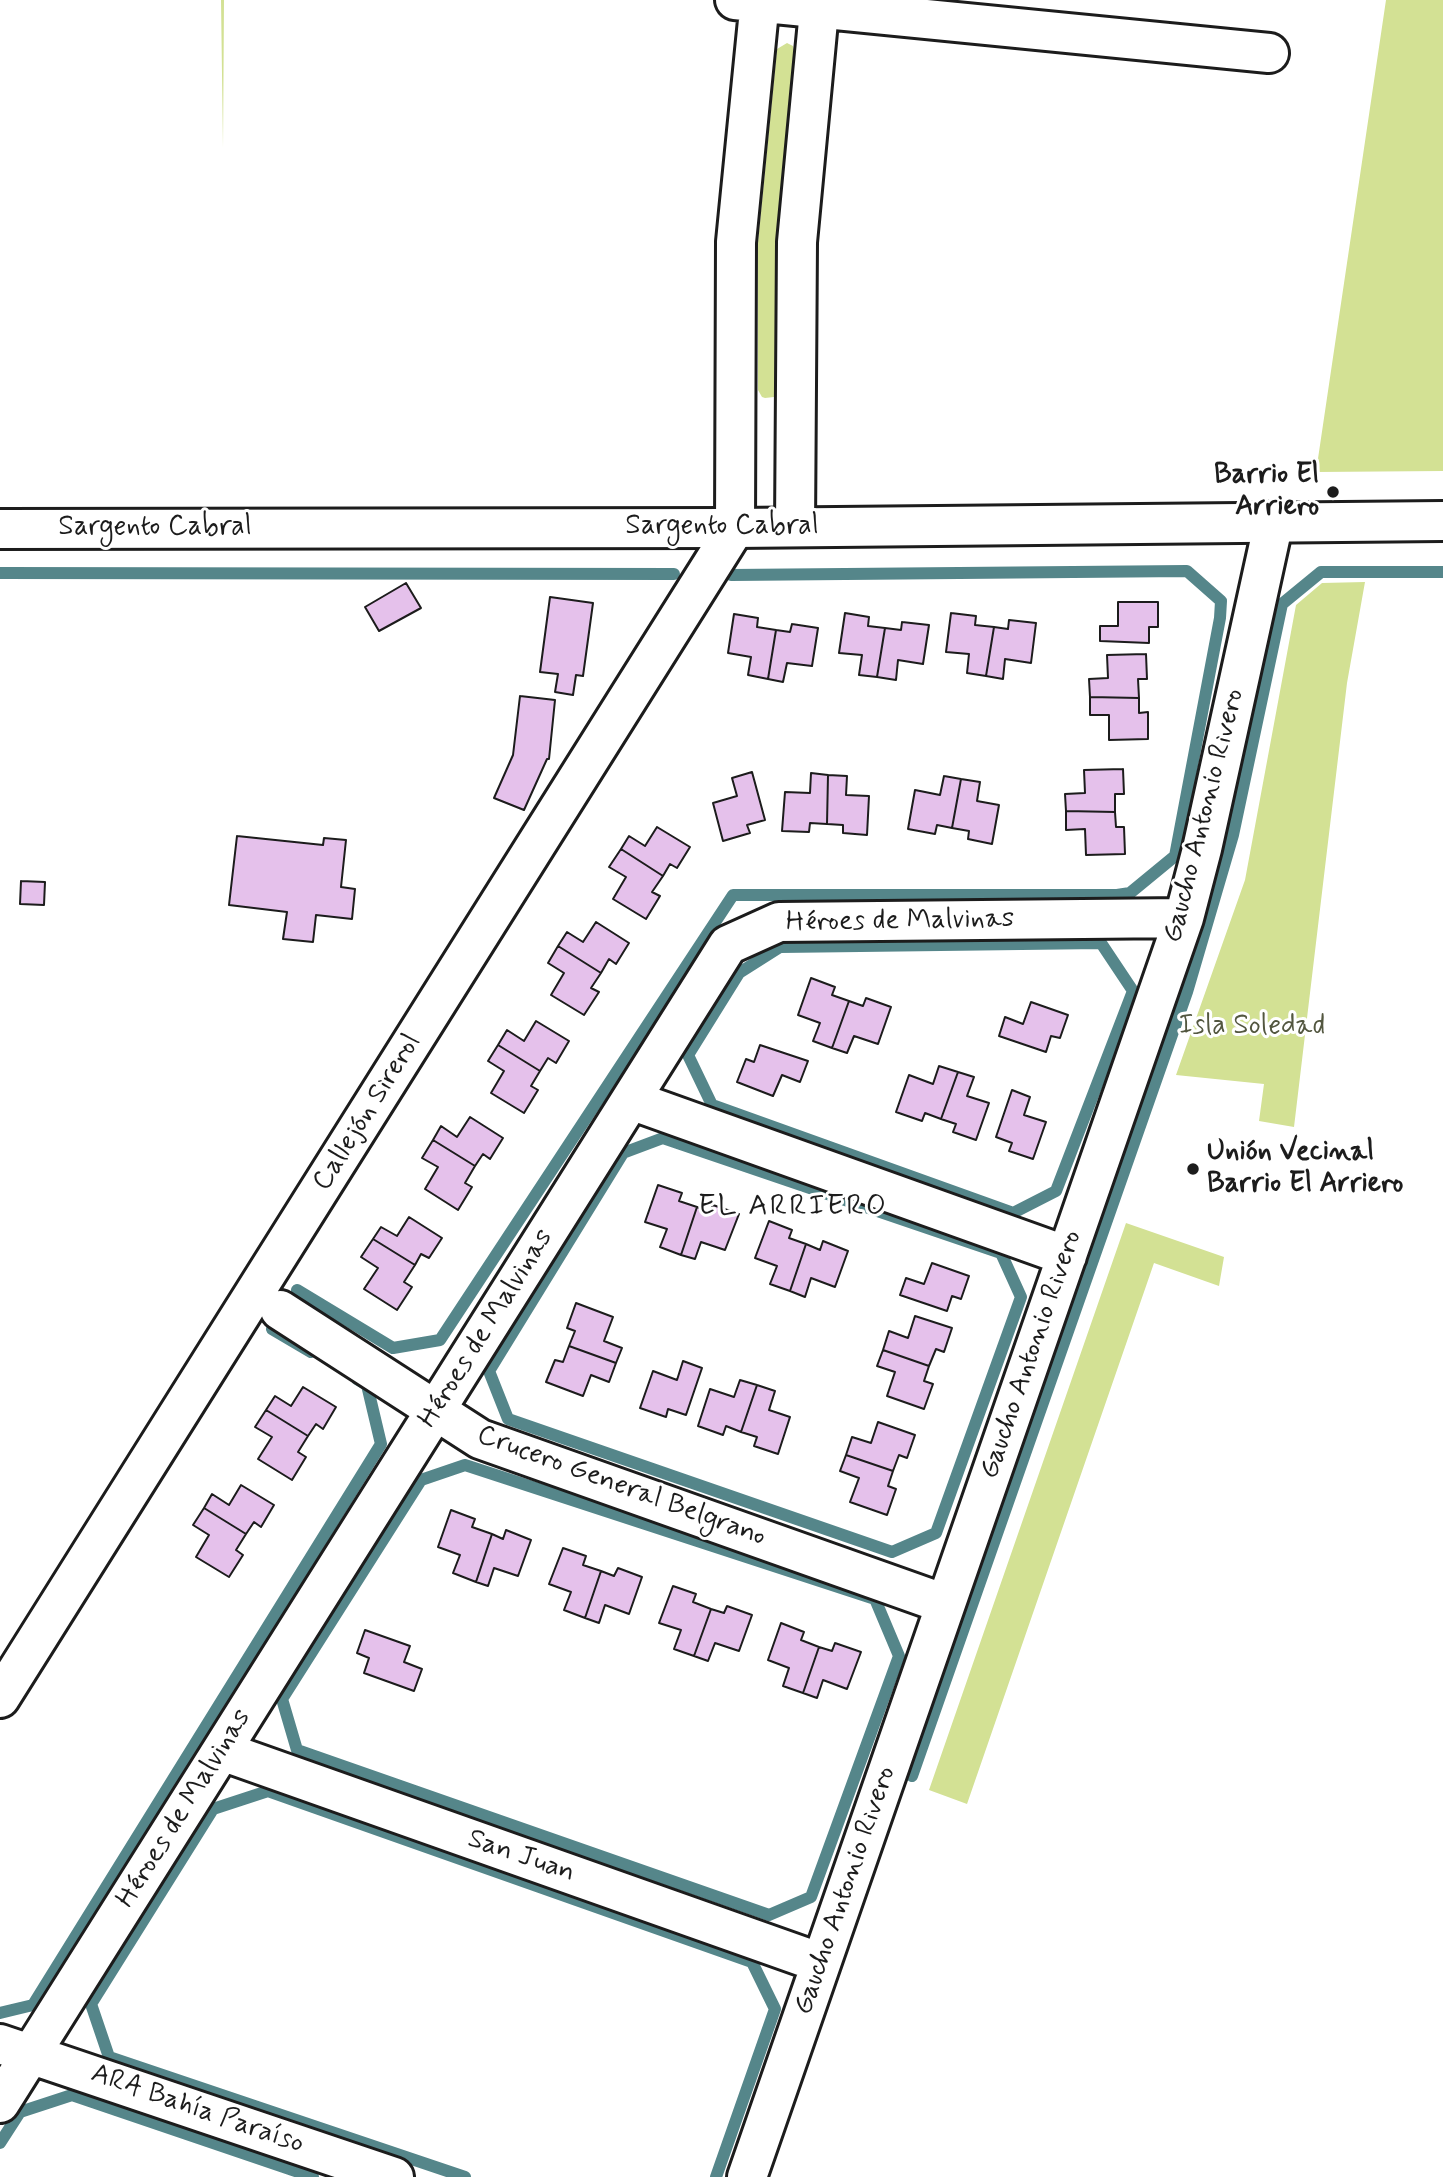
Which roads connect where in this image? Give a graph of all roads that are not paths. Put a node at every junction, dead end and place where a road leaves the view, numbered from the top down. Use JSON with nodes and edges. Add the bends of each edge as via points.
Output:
{"nodes":[{"id":1,"x":752,"y":1,"type":"edge"},
{"id":2,"x":820,"y":4,"type":"edge"},
{"id":3,"x":1269,"y":53,"type":"dead end"},
{"id":4,"x":1274,"y":521,"type":"junction"},
{"id":5,"x":1443,"y":521,"type":"edge"},
{"id":6,"x":795,"y":527,"type":"junction"},
{"id":7,"x":735,"y":528,"type":"junction"},
{"id":8,"x":0,"y":529,"type":"edge"},
{"id":9,"x":1184,"y":918,"type":"junction"},
{"id":10,"x":631,"y":1100,"type":"junction"},
{"id":11,"x":1067,"y":1256,"type":"junction"},
{"id":12,"x":280,"y":1310,"type":"dead end"},
{"id":13,"x":436,"y":1410,"type":"junction"},
{"id":14,"x":945,"y":1604,"type":"junction"},
{"id":15,"x":0,"y":1698,"type":"edge"},
{"id":16,"x":222,"y":1751,"type":"junction"},
{"id":17,"x":821,"y":1963,"type":"junction"},
{"id":18,"x":16,"y":2049,"type":"edge"},
{"id":19,"x":0,"y":2103,"type":"edge"},
{"id":20,"x":394,"y":2177,"type":"edge"},
{"id":21,"x":747,"y":2177,"type":"edge"}],
"edges":[{"from":1,"to":2,"type":"street"},
{"from":1,"to":7,"type":"street","via":[[736,242]]},
{"from":2,"to":3,"type":"street"},
{"from":2,"to":6,"type":"street","via":[[797,242]]},
{"from":4,"to":5,"type":"street","name":"Sargento Cabral"},
{"from":4,"to":6,"type":"street","name":"Sargento Cabral"},
{"from":4,"to":9,"type":"street","name":"Gaucho Antonio Rivero"},
{"from":6,"to":7,"type":"street","name":"Sargento Cabral"},
{"from":7,"to":8,"type":"street","name":"Sargento Cabral"},
{"from":7,"to":15,"type":"street","name":"Callejón Sirerol"},
{"from":9,"to":10,"type":"street","name":"Héroes de Malvinas","via":[[779,922],[729,945]]},
{"from":9,"to":11,"type":"street","name":"Gaucho Antonio Rivero"},
{"from":10,"to":11,"type":"street"},
{"from":10,"to":13,"type":"street","name":"Héroes de Malvinas"},
{"from":11,"to":14,"type":"street","name":"Gaucho Antonio Rivero"},
{"from":12,"to":13,"type":"street","name":"Crucero General Belgrano"},
{"from":13,"to":14,"type":"street","name":"Crucero General Belgrano","via":[[480,1439]]},
{"from":13,"to":16,"type":"street","name":"Héroes de Malvinas"},
{"from":14,"to":17,"type":"street","name":"Gaucho Antonio Rivero"},
{"from":16,"to":17,"type":"street","name":"San Juan"},
{"from":16,"to":18,"type":"street","name":"Héroes de Malvinas"},
{"from":17,"to":21,"type":"street","name":"Gaucho Antonio Rivero"},
{"from":18,"to":19,"type":"street","name":"Héroes de Malvinas"},
{"from":18,"to":20,"type":"street","name":"ARA Bahía Paraíso"}]}
